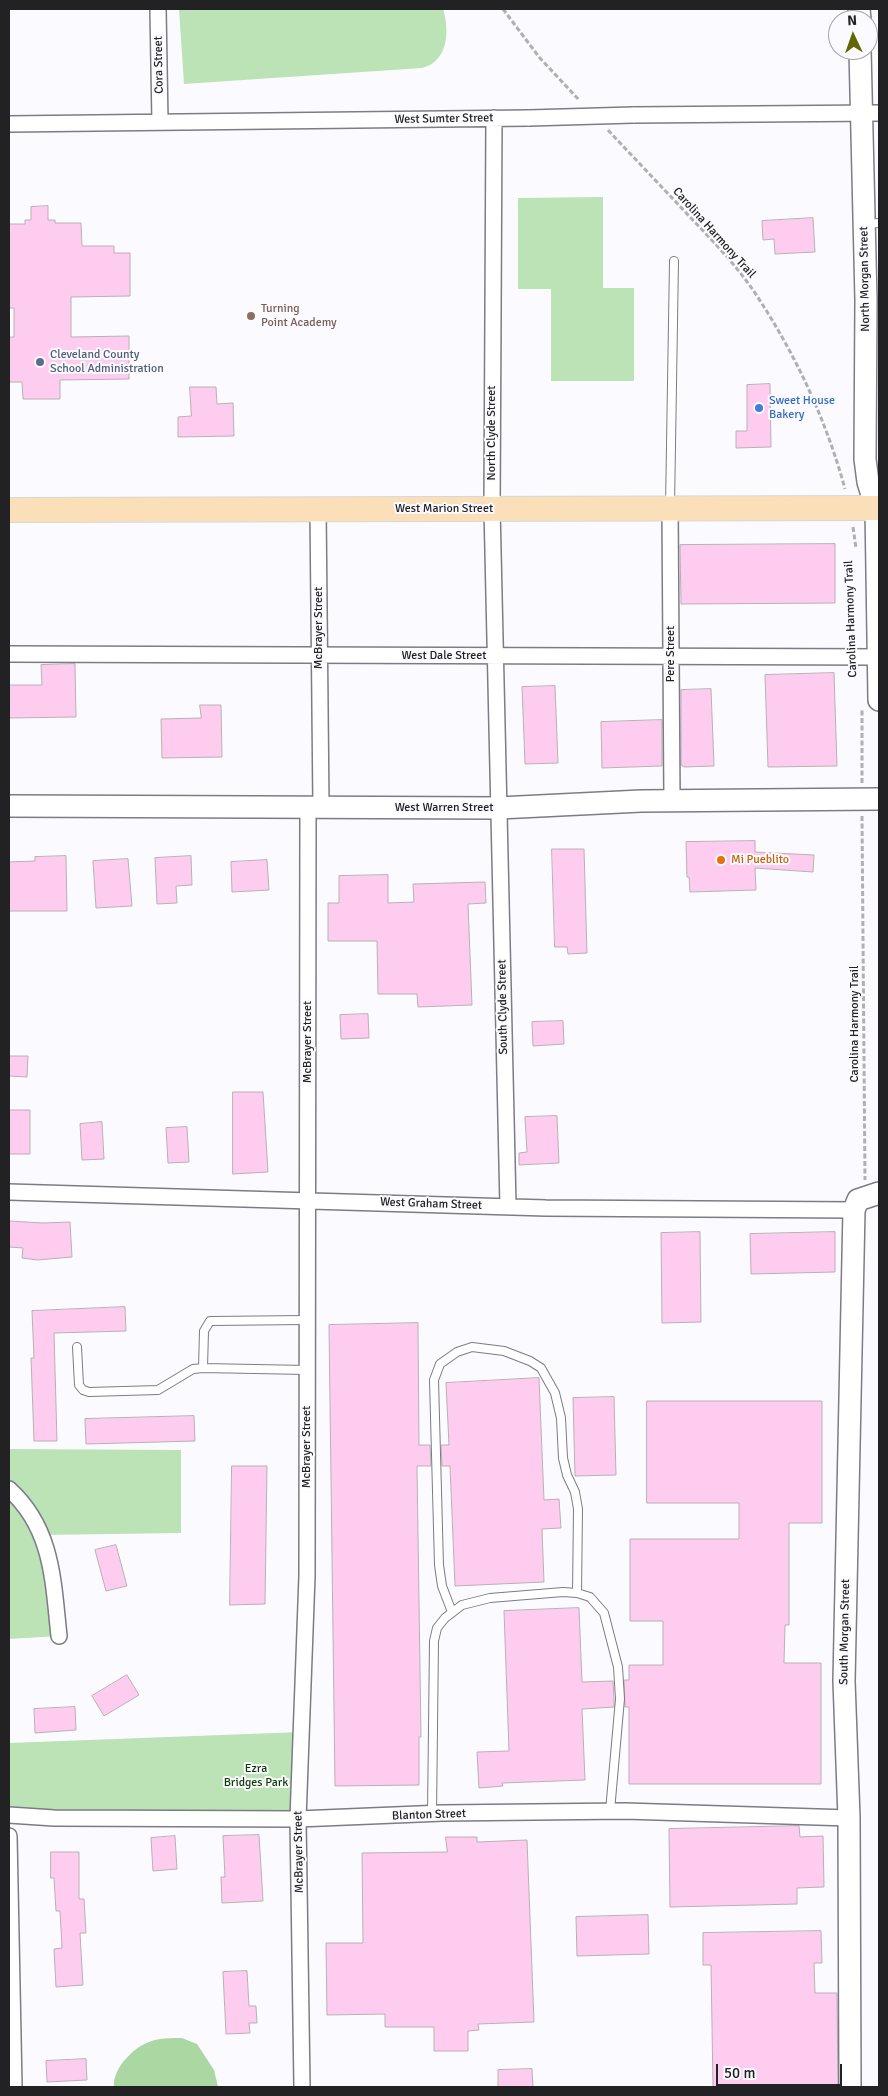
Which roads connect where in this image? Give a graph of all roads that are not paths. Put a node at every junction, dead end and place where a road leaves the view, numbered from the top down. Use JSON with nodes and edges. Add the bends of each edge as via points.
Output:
{"nodes":[{"id":1,"x":158,"y":9,"type":"edge"},
{"id":2,"x":862,"y":60,"type":"edge"},
{"id":3,"x":870,"y":113,"type":"edge"},
{"id":4,"x":494,"y":118,"type":"junction"},
{"id":5,"x":160,"y":122,"type":"junction"},
{"id":6,"x":9,"y":124,"type":"edge"},
{"id":7,"x":872,"y":224,"type":"edge"},
{"id":8,"x":674,"y":261,"type":"dead end"},
{"id":9,"x":873,"y":300,"type":"edge"},
{"id":10,"x":492,"y":508,"type":"junction"},
{"id":11,"x":670,"y":508,"type":"junction"},
{"id":12,"x":878,"y":508,"type":"edge"},
{"id":13,"x":318,"y":509,"type":"junction"},
{"id":14,"x":9,"y":510,"type":"edge"},
{"id":15,"x":9,"y":654,"type":"edge"},
{"id":16,"x":320,"y":656,"type":"junction"},
{"id":17,"x":495,"y":656,"type":"junction"},
{"id":18,"x":671,"y":657,"type":"junction"},
{"id":19,"x":879,"y":657,"type":"edge"},
{"id":20,"x":871,"y":702,"type":"edge"},
{"id":21,"x":871,"y":800,"type":"edge"},
{"id":22,"x":672,"y":801,"type":"junction"},
{"id":23,"x":9,"y":806,"type":"edge"},
{"id":24,"x":314,"y":807,"type":"junction"},
{"id":25,"x":499,"y":808,"type":"junction"},
{"id":26,"x":9,"y":1192,"type":"edge"},
{"id":27,"x":308,"y":1201,"type":"junction"},
{"id":28,"x":869,"y":1202,"type":"edge"},
{"id":29,"x":508,"y":1206,"type":"junction"},
{"id":30,"x":307,"y":1320,"type":"junction"},
{"id":31,"x":76,"y":1347,"type":"dead end"},
{"id":32,"x":203,"y":1368,"type":"junction"},
{"id":33,"x":307,"y":1370,"type":"junction"},
{"id":34,"x":9,"y":1489,"type":"edge"},
{"id":35,"x":577,"y":1593,"type":"junction"},
{"id":36,"x":452,"y":1612,"type":"junction"},
{"id":37,"x":59,"y":1636,"type":"dead end"},
{"id":38,"x":610,"y":1811,"type":"junction"},
{"id":39,"x":432,"y":1814,"type":"junction"},
{"id":40,"x":9,"y":1815,"type":"edge"},
{"id":41,"x":849,"y":1818,"type":"junction"},
{"id":42,"x":298,"y":1819,"type":"junction"},
{"id":43,"x":9,"y":1836,"type":"edge"},
{"id":44,"x":14,"y":2087,"type":"edge"},
{"id":45,"x":302,"y":2087,"type":"edge"},
{"id":46,"x":850,"y":2087,"type":"edge"}],
"edges":[{"from":1,"to":5,"type":"street","name":"Cora Street"},
{"from":2,"to":3,"type":"street","name":"North Morgan Street"},
{"from":3,"to":4,"type":"street","name":"West Sumter Street","bridge":true},
{"from":3,"to":7,"type":"street","name":"North Morgan Street"},
{"from":4,"to":5,"type":"street","name":"West Sumter Street"},
{"from":4,"to":10,"type":"street","name":"North Clyde Street"},
{"from":5,"to":6,"type":"street","name":"West Sumter Street"},
{"from":7,"to":9,"type":"street","name":"North Morgan Street"},
{"from":8,"to":11,"type":"lane"},
{"from":9,"to":12,"type":"street","name":"North Morgan Street","via":[[865,459],[868,482]]},
{"from":10,"to":11,"type":"main road","name":"West Marion Street"},
{"from":10,"to":13,"type":"main road","name":"West Marion Street"},
{"from":10,"to":17,"type":"street","name":"North Clyde Street"},
{"from":11,"to":12,"type":"main road","name":"West Marion Street"},
{"from":11,"to":18,"type":"street","name":"Pere Street"},
{"from":12,"to":19,"type":"street"},
{"from":13,"to":14,"type":"main road","name":"West Marion Street"},
{"from":13,"to":16,"type":"street","name":"McBrayer Street"},
{"from":15,"to":16,"type":"street","name":"West Dale Street"},
{"from":16,"to":17,"type":"street","name":"West Dale Street"},
{"from":16,"to":24,"type":"street","name":"McBrayer Street"},
{"from":17,"to":18,"type":"street","name":"West Dale Street"},
{"from":17,"to":25,"type":"street","name":"North Clyde Street"},
{"from":18,"to":19,"type":"street","name":"West Dale Street"},
{"from":18,"to":22,"type":"street","name":"Pere Street"},
{"from":19,"to":20,"type":"street"},
{"from":21,"to":22,"type":"street","name":"West Warren Street"},
{"from":22,"to":25,"type":"street","name":"West Warren Street"},
{"from":23,"to":24,"type":"street","name":"West Warren Street"},
{"from":24,"to":25,"type":"street","name":"West Warren Street"},
{"from":24,"to":27,"type":"street","name":"McBrayer Street"},
{"from":25,"to":29,"type":"street","name":"South Clyde Street"},
{"from":26,"to":27,"type":"street","name":"West Graham Street"},
{"from":27,"to":29,"type":"street","name":"West Graham Street"},
{"from":27,"to":30,"type":"street","name":"McBrayer Street"},
{"from":28,"to":29,"type":"street","name":"West Graham Street"},
{"from":28,"to":41,"type":"street","name":"South Morgan Street","via":[[844,1681]]},
{"from":30,"to":32,"type":"lane","via":[[210,1321],[204,1331]]},
{"from":30,"to":33,"type":"street","name":"McBrayer Street"},
{"from":31,"to":32,"type":"lane","via":[[80,1385],[89,1392],[158,1390],[193,1369]]},
{"from":32,"to":33,"type":"lane"},
{"from":33,"to":42,"type":"street","name":"McBrayer Street","via":[[307,1576]]},
{"from":34,"to":37,"type":"street","via":[[42,1534],[50,1558]]},
{"from":35,"to":36,"type":"lane","via":[[490,1598],[462,1605]]},
{"from":35,"to":36,"type":"lane","via":[[578,1509],[563,1458],[561,1418],[555,1393],[541,1368],[530,1361],[504,1351],[472,1348],[457,1352],[440,1364],[434,1380],[439,1565],[442,1586]]},
{"from":35,"to":38,"type":"lane","via":[[590,1597],[604,1613],[618,1667],[620,1699]]},
{"from":36,"to":39,"type":"lane","via":[[437,1628],[434,1641]]},
{"from":38,"to":39,"type":"street","name":"Blanton Street"},
{"from":38,"to":41,"type":"street","name":"Blanton Street"},
{"from":39,"to":42,"type":"street","name":"Blanton Street"},
{"from":40,"to":42,"type":"street","name":"Blanton Street"},
{"from":41,"to":46,"type":"street","name":"South Morgan Street"},
{"from":42,"to":45,"type":"street","name":"McBrayer Street"},
{"from":43,"to":44,"type":"street"}]}
